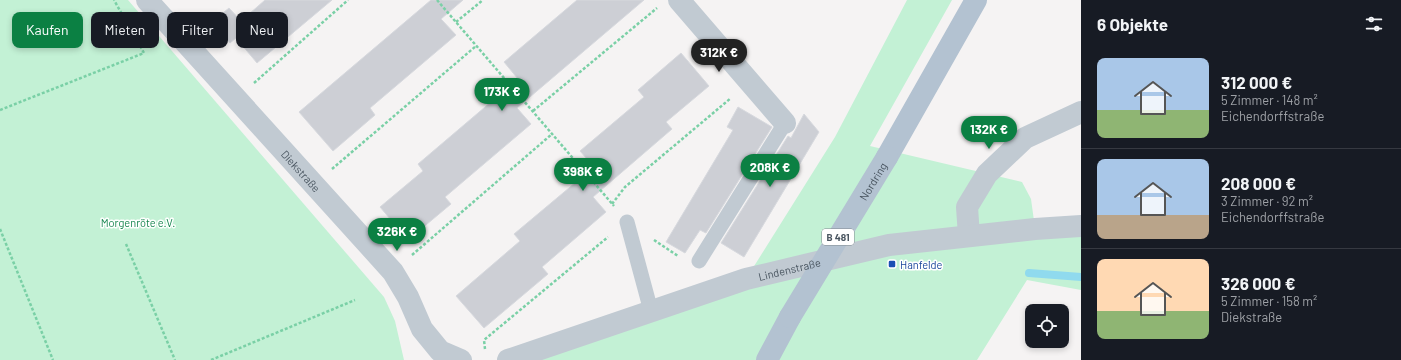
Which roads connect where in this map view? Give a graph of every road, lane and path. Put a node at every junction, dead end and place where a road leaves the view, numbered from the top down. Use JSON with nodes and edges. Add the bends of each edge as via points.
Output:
{"nodes":[{"id":1,"x":114,"y":0,"type":"edge"},
{"id":2,"x":348,"y":0,"type":"edge"},
{"id":3,"x":437,"y":0,"type":"edge"},
{"id":4,"x":483,"y":0,"type":"edge"},
{"id":5,"x":976,"y":0,"type":"edge"},
{"id":6,"x":154,"y":2,"type":"edge"},
{"id":7,"x":670,"y":3,"type":"edge"},
{"id":8,"x":456,"y":22,"type":"junction"},
{"id":9,"x":476,"y":46,"type":"junction"},
{"id":10,"x":750,"y":83,"type":"junction"},
{"id":11,"x":236,"y":99,"type":"junction"},
{"id":12,"x":0,"y":110,"type":"edge"},
{"id":13,"x":532,"y":111,"type":"junction"},
{"id":14,"x":1081,"y":112,"type":"edge"},
{"id":15,"x":785,"y":123,"type":"joint"},
{"id":16,"x":552,"y":134,"type":"junction"},
{"id":17,"x":314,"y":185,"type":"junction"},
{"id":18,"x":612,"y":204,"type":"junction"},
{"id":19,"x":627,"y":222,"type":"junction"},
{"id":20,"x":1081,"y":226,"type":"edge"},
{"id":21,"x":0,"y":229,"type":"edge"},
{"id":22,"x":969,"y":236,"type":"junction"},
{"id":23,"x":126,"y":244,"type":"dead end"},
{"id":24,"x":699,"y":261,"type":"joint"},
{"id":25,"x":393,"y":272,"type":"junction"},
{"id":26,"x":355,"y":300,"type":"dead end"},
{"id":27,"x":651,"y":311,"type":"junction"},
{"id":28,"x":485,"y":353,"type":"dead end"},
{"id":29,"x":438,"y":356,"type":"edge"},
{"id":30,"x":53,"y":360,"type":"edge"},
{"id":31,"x":175,"y":360,"type":"edge"},
{"id":32,"x":211,"y":360,"type":"edge"},
{"id":33,"x":461,"y":360,"type":"edge"},
{"id":34,"x":508,"y":360,"type":"edge"},
{"id":35,"x":766,"y":360,"type":"edge"}],
"edges":[{"from":1,"to":12,"type":"path","via":[[144,53]]},
{"from":2,"to":11,"type":"path"},
{"from":3,"to":8,"type":"path"},
{"from":4,"to":8,"type":"path"},
{"from":5,"to":35,"type":"main road","name":"Nordring","number":"B 481","bridge":true},
{"from":6,"to":11,"type":"street","name":"Diekstraße"},
{"from":7,"to":10,"type":"street"},
{"from":7,"to":13,"type":"path"},
{"from":8,"to":9,"type":"path"},
{"from":9,"to":13,"type":"path"},
{"from":9,"to":17,"type":"path"},
{"from":10,"to":15,"type":"street"},
{"from":10,"to":18,"type":"path","via":[[625,187]]},
{"from":11,"to":17,"type":"street","name":"Diekstraße"},
{"from":13,"to":16,"type":"path"},
{"from":14,"to":22,"type":"street","via":[[1025,138],[988,174],[967,207]]},
{"from":15,"to":24,"type":"lane"},
{"from":16,"to":18,"type":"path"},
{"from":16,"to":25,"type":"path"},
{"from":17,"to":25,"type":"street","name":"Diekstraße"},
{"from":18,"to":19,"type":"path"},
{"from":19,"to":24,"type":"path","via":[[679,256]]},
{"from":19,"to":27,"type":"lane"},
{"from":19,"to":28,"type":"path","via":[[484,340]]},
{"from":20,"to":22,"type":"street","name":"Lindenstraße","via":[[1035,228]]},
{"from":21,"to":30,"type":"path"},
{"from":22,"to":27,"type":"street","name":"Lindenstraße","via":[[866,250],[746,279]]},
{"from":23,"to":31,"type":"path"},
{"from":25,"to":29,"type":"street","name":"Diekstraße"},
{"from":26,"to":32,"type":"path"},
{"from":27,"to":34,"type":"street","name":"Lindenstraße"},
{"from":29,"to":33,"type":"street"}]}
